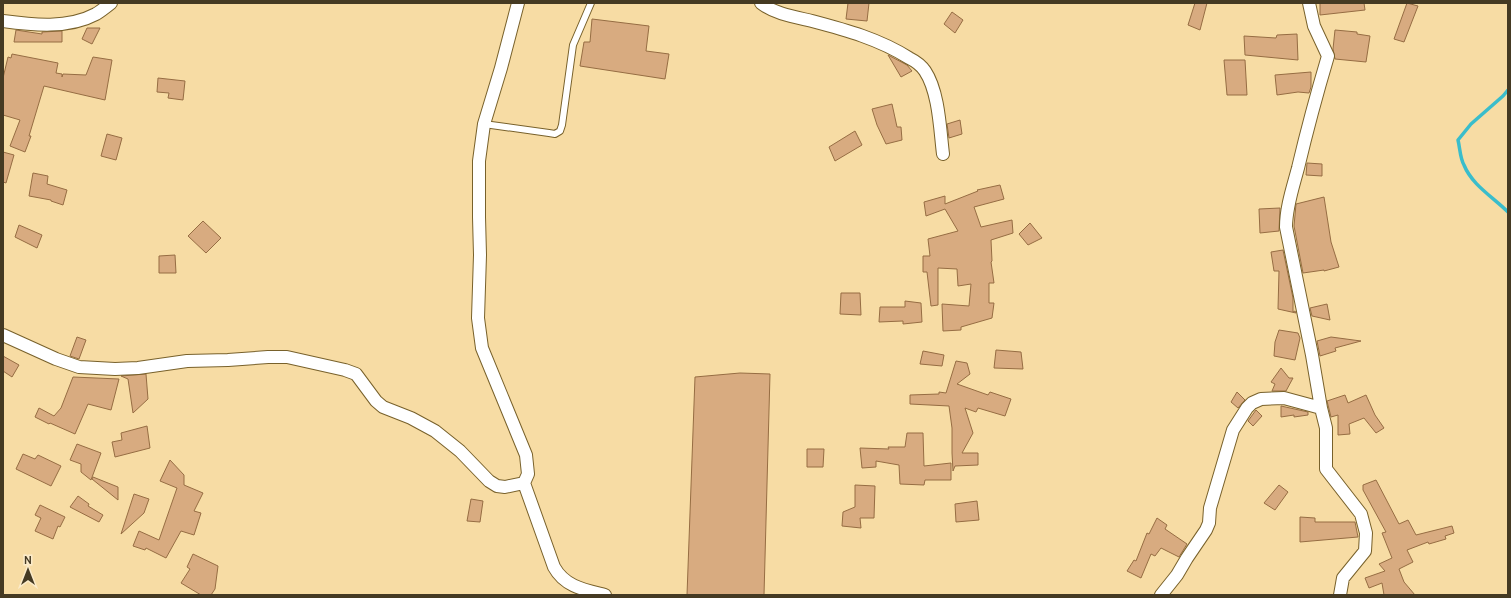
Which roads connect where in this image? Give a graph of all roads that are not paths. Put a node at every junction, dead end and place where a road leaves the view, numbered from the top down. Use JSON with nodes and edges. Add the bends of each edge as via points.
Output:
{"nodes":[{"id":1,"x":111,"y":3,"type":"edge"},
{"id":2,"x":518,"y":3,"type":"edge"},
{"id":3,"x":591,"y":3,"type":"edge"},
{"id":4,"x":761,"y":3,"type":"edge"},
{"id":5,"x":1309,"y":3,"type":"edge"},
{"id":6,"x":3,"y":21,"type":"edge"},
{"id":7,"x":484,"y":124,"type":"junction"},
{"id":8,"x":944,"y":154,"type":"dead end"},
{"id":9,"x":3,"y":335,"type":"edge"},
{"id":10,"x":1321,"y":408,"type":"junction"},
{"id":11,"x":524,"y":483,"type":"junction"},
{"id":12,"x":606,"y":595,"type":"edge"},
{"id":13,"x":1161,"y":595,"type":"edge"},
{"id":14,"x":1340,"y":595,"type":"edge"}],
"edges":[{"from":1,"to":6,"type":"street","via":[[96,14],[70,23],[36,25]]},
{"from":2,"to":7,"type":"street"},
{"from":3,"to":7,"type":"lane","via":[[573,45],[560,131],[555,134]]},
{"from":4,"to":8,"type":"street","via":[[774,11],[878,41],[918,64],[925,71],[934,93]]},
{"from":5,"to":10,"type":"street","via":[[1314,26],[1328,56],[1290,199],[1286,227]]},
{"from":7,"to":11,"type":"street","via":[[479,161],[478,318],[482,348],[526,455],[528,474]]},
{"from":9,"to":11,"type":"street","via":[[79,367],[123,369],[187,361],[287,357],[345,370],[356,374],[383,407],[435,431],[497,486]]},
{"from":10,"to":13,"type":"street","via":[[1284,398],[1261,399],[1247,408],[1233,430],[1206,530]]},
{"from":10,"to":14,"type":"street","via":[[1326,428],[1326,469],[1361,514],[1366,533],[1365,552],[1343,578]]},
{"from":11,"to":12,"type":"street","via":[[558,574],[570,585]]}]}
